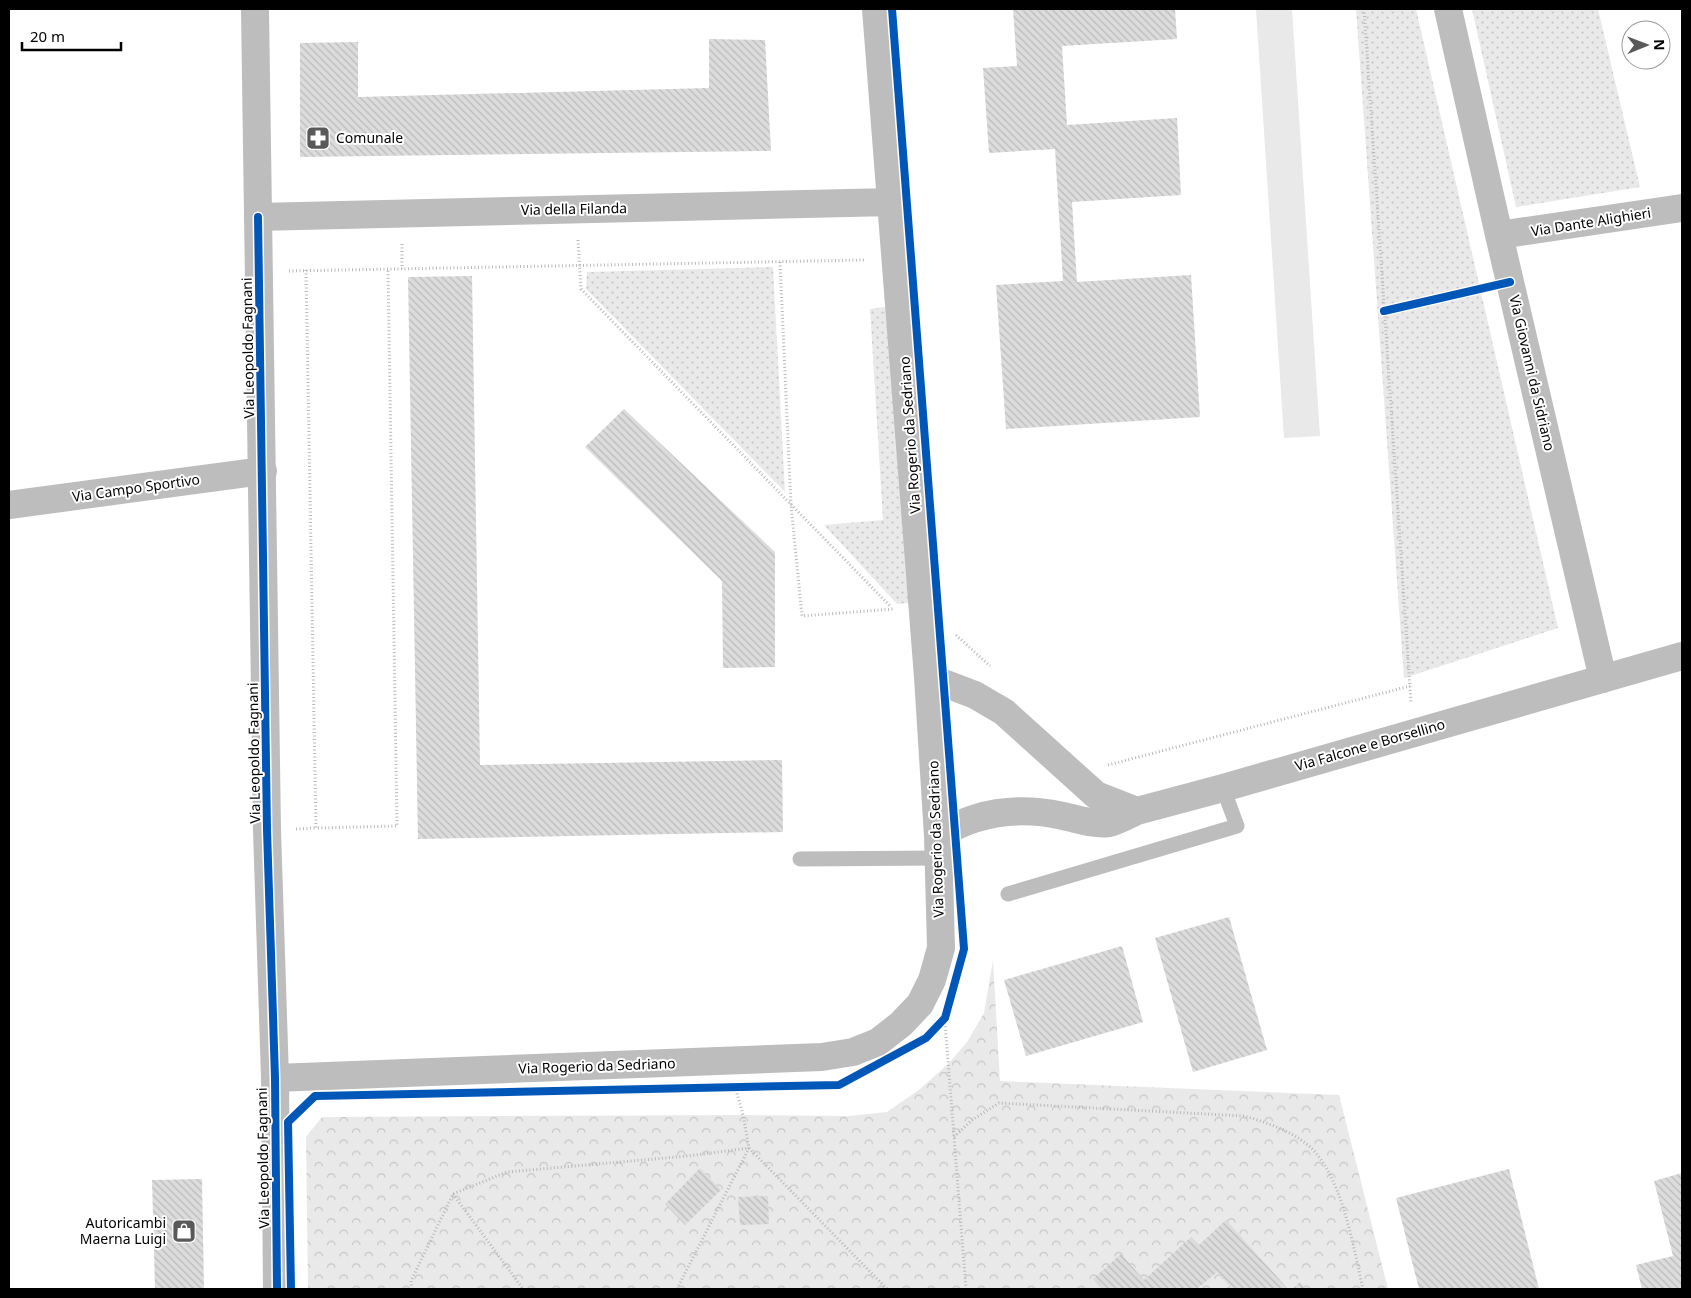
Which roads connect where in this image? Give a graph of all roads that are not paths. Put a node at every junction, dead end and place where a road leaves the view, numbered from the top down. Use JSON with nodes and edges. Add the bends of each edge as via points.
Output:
{"nodes":[{"id":1,"x":255,"y":9,"type":"edge"},
{"id":2,"x":876,"y":9,"type":"edge"},
{"id":3,"x":1448,"y":9,"type":"edge"},
{"id":4,"x":891,"y":202,"type":"junction"},
{"id":5,"x":1682,"y":208,"type":"edge"},
{"id":6,"x":258,"y":217,"type":"junction"},
{"id":7,"x":1499,"y":235,"type":"junction"},
{"id":8,"x":263,"y":471,"type":"junction"},
{"id":9,"x":9,"y":505,"type":"edge"},
{"id":10,"x":1682,"y":656,"type":"edge"},
{"id":11,"x":928,"y":677,"type":"junction"},
{"id":12,"x":1603,"y":679,"type":"junction"},
{"id":13,"x":1223,"y":788,"type":"junction"},
{"id":14,"x":1137,"y":811,"type":"junction"},
{"id":15,"x":938,"y":847,"type":"junction"},
{"id":16,"x":800,"y":859,"type":"dead end"},
{"id":17,"x":1008,"y":894,"type":"dead end"},
{"id":18,"x":275,"y":1078,"type":"junction"},
{"id":19,"x":278,"y":1289,"type":"edge"}],
"edges":[{"from":1,"to":6,"type":"street","name":"Via Leopoldo Fagnani"},
{"from":2,"to":4,"type":"street","name":"Via Rogerio da Sedriano"},
{"from":3,"to":7,"type":"street","name":"Via Giovanni da Sidriano"},
{"from":4,"to":6,"type":"street","name":"Via della Filanda"},
{"from":4,"to":11,"type":"street","name":"Via Rogerio da Sedriano"},
{"from":5,"to":7,"type":"street","name":"Via Dante Alighieri"},
{"from":6,"to":8,"type":"street","name":"Via Leopoldo Fagnani"},
{"from":7,"to":12,"type":"street","name":"Via Giovanni da Sidriano"},
{"from":8,"to":9,"type":"street","name":"Via Campo Sportivo"},
{"from":8,"to":18,"type":"street","name":"Via Leopoldo Fagnani","via":[[267,830]]},
{"from":10,"to":12,"type":"street","name":"Via Falcone e Borsellino"},
{"from":11,"to":14,"type":"street","via":[[975,695],[1004,712],[1096,795]]},
{"from":11,"to":15,"type":"street","name":"Via Rogerio da Sedriano"},
{"from":12,"to":13,"type":"street","name":"Via Falcone e Borsellino"},
{"from":13,"to":14,"type":"street","name":"Via Falcone e Borsellino"},
{"from":13,"to":17,"type":"lane","via":[[1237,826]]},
{"from":14,"to":15,"type":"street","name":"Via Falcone e Borsellino","via":[[1109,823],[1044,812],[1016,810],[986,814],[956,825]]},
{"from":15,"to":16,"type":"lane"},
{"from":15,"to":18,"type":"street","name":"Via Rogerio da Sedriano","via":[[941,948],[932,980],[920,1004],[901,1024],[878,1042],[853,1052],[822,1057]]},
{"from":18,"to":19,"type":"street","name":"Via Leopoldo Fagnani"}]}
